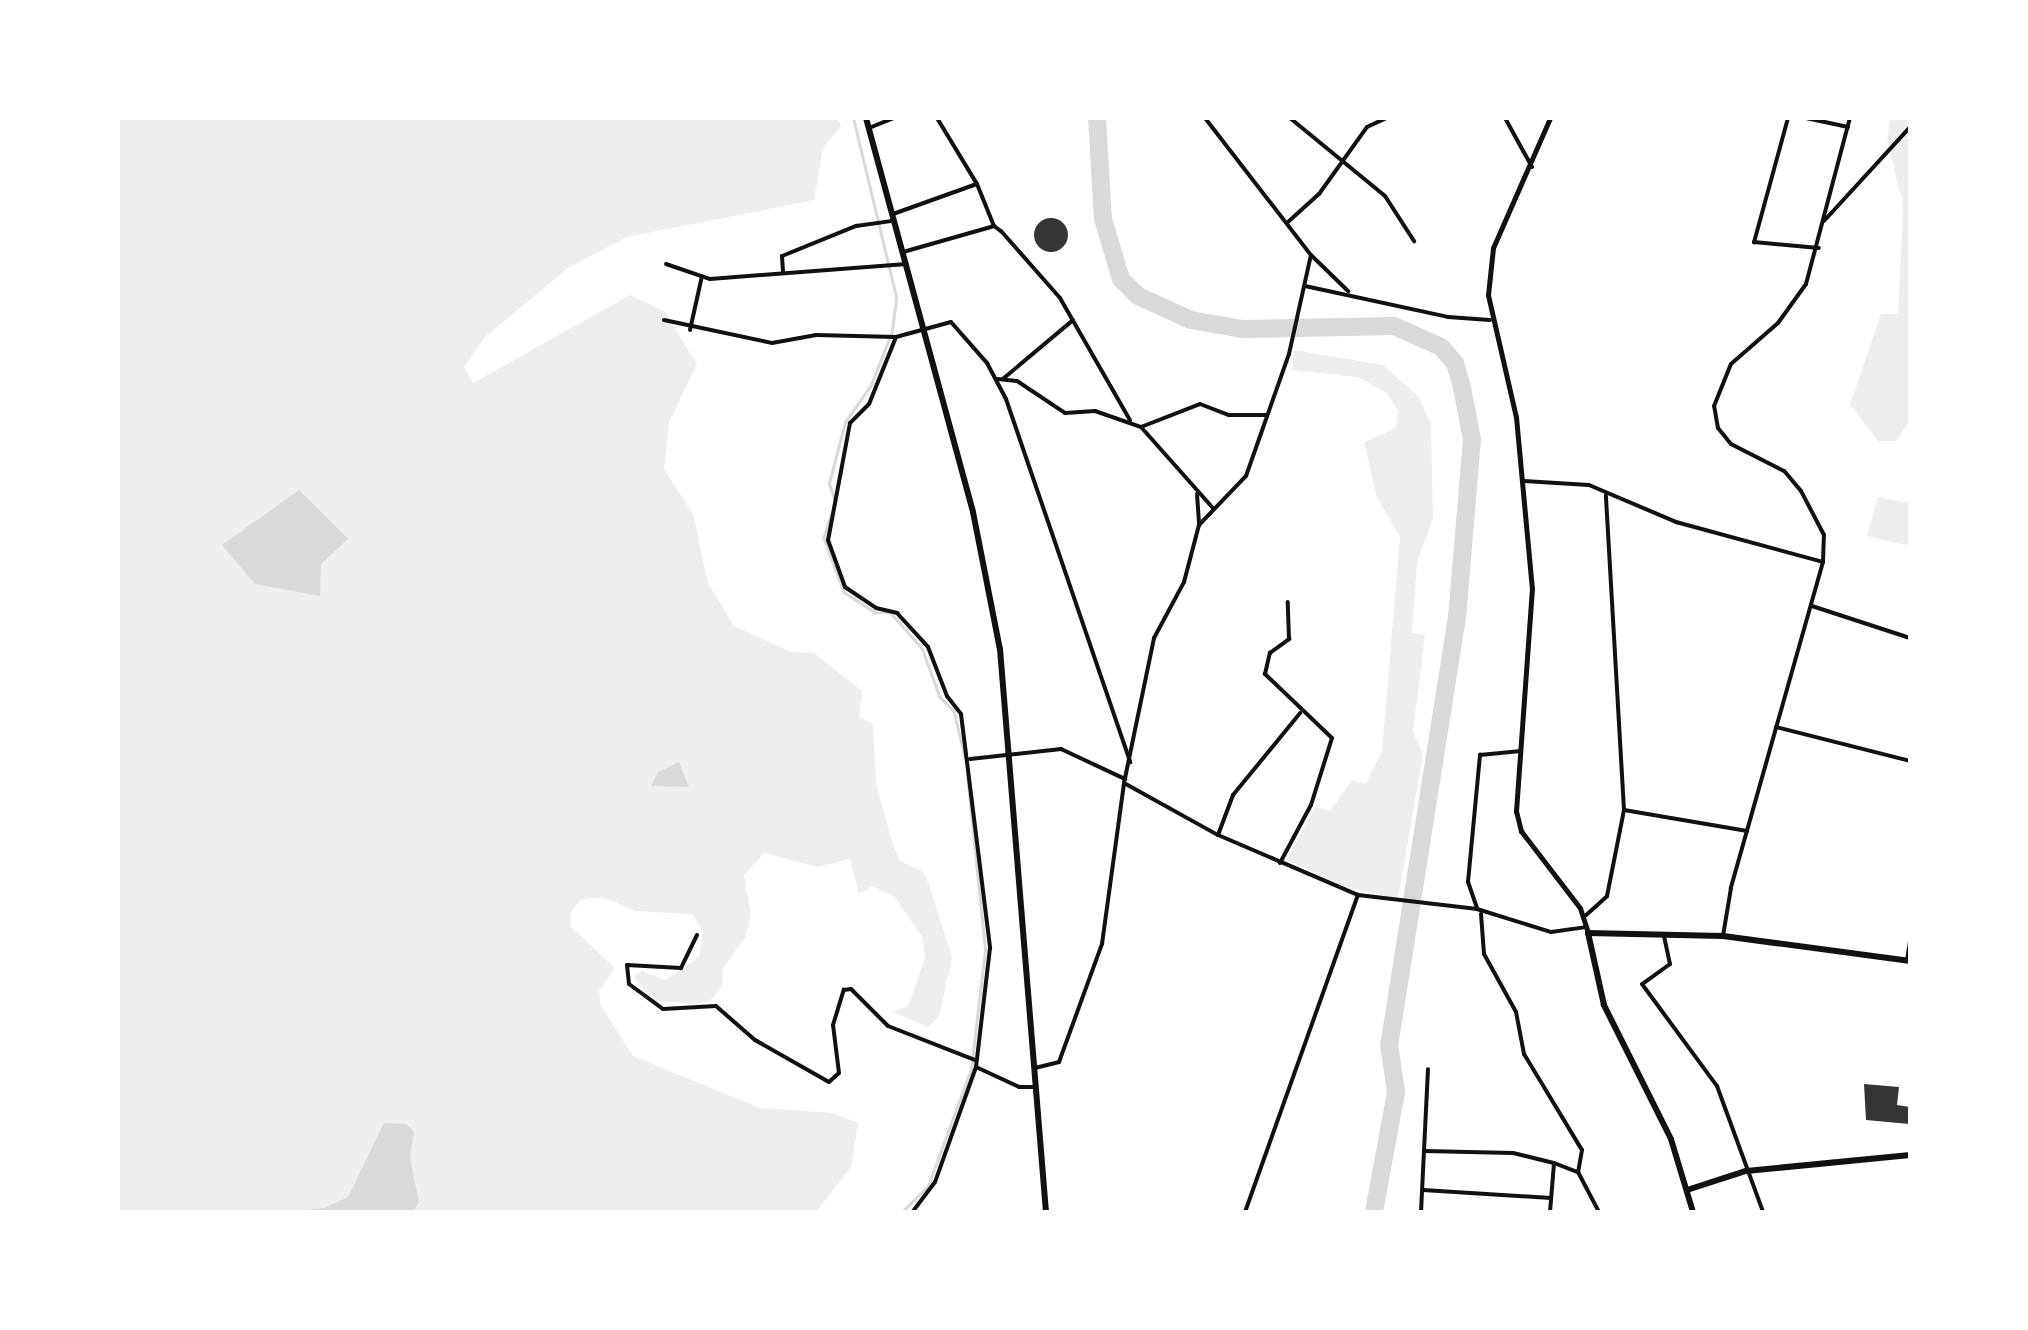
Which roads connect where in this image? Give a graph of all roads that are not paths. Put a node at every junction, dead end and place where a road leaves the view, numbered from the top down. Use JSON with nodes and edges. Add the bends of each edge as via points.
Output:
{"nodes":[{"id":1,"x":866,"y":118,"type":"edge"},
{"id":2,"x":894,"y":118,"type":"edge"},
{"id":3,"x":937,"y":118,"type":"edge"},
{"id":4,"x":1205,"y":118,"type":"edge"},
{"id":5,"x":1290,"y":118,"type":"edge"},
{"id":6,"x":1386,"y":118,"type":"edge"},
{"id":7,"x":1504,"y":118,"type":"edge"},
{"id":8,"x":1550,"y":118,"type":"edge"},
{"id":9,"x":1788,"y":118,"type":"edge"},
{"id":10,"x":1806,"y":118,"type":"edge"},
{"id":11,"x":1850,"y":118,"type":"edge"},
{"id":12,"x":1848,"y":127,"type":"junction"},
{"id":13,"x":869,"y":128,"type":"junction"},
{"id":14,"x":1910,"y":128,"type":"edge"},
{"id":15,"x":1346,"y":160,"type":"junction"},
{"id":16,"x":1532,"y":167,"type":"junction"},
{"id":17,"x":977,"y":184,"type":"junction"},
{"id":18,"x":892,"y":218,"type":"junction"},
{"id":19,"x":1824,"y":221,"type":"junction"},
{"id":20,"x":1288,"y":222,"type":"junction"},
{"id":21,"x":994,"y":226,"type":"junction"},
{"id":22,"x":1414,"y":241,"type":"dead end"},
{"id":23,"x":1819,"y":248,"type":"junction"},
{"id":24,"x":903,"y":252,"type":"junction"},
{"id":25,"x":1311,"y":255,"type":"junction"},
{"id":26,"x":666,"y":264,"type":"dead end"},
{"id":27,"x":906,"y":264,"type":"junction"},
{"id":28,"x":782,"y":271,"type":"junction"},
{"id":29,"x":702,"y":276,"type":"junction"},
{"id":30,"x":1305,"y":286,"type":"junction"},
{"id":31,"x":1348,"y":291,"type":"junction"},
{"id":32,"x":664,"y":320,"type":"dead end"},
{"id":33,"x":1074,"y":320,"type":"junction"},
{"id":34,"x":1490,"y":320,"type":"junction"},
{"id":35,"x":690,"y":330,"type":"junction"},
{"id":36,"x":924,"y":330,"type":"junction"},
{"id":37,"x":896,"y":337,"type":"junction"},
{"id":38,"x":1001,"y":379,"type":"junction"},
{"id":39,"x":1266,"y":415,"type":"junction"},
{"id":40,"x":1130,"y":420,"type":"junction"},
{"id":41,"x":1140,"y":426,"type":"junction"},
{"id":42,"x":1523,"y":481,"type":"junction"},
{"id":43,"x":1197,"y":494,"type":"junction"},
{"id":44,"x":1606,"y":496,"type":"junction"},
{"id":45,"x":1213,"y":508,"type":"junction"},
{"id":46,"x":1199,"y":525,"type":"junction"},
{"id":47,"x":1823,"y":562,"type":"junction"},
{"id":48,"x":1288,"y":602,"type":"dead end"},
{"id":49,"x":1812,"y":606,"type":"junction"},
{"id":50,"x":1910,"y":638,"type":"edge"},
{"id":51,"x":1300,"y":713,"type":"junction"},
{"id":52,"x":1776,"y":728,"type":"junction"},
{"id":53,"x":1521,"y":751,"type":"junction"},
{"id":54,"x":1010,"y":752,"type":"junction"},
{"id":55,"x":970,"y":759,"type":"junction"},
{"id":56,"x":1910,"y":761,"type":"edge"},
{"id":57,"x":1130,"y":762,"type":"junction"},
{"id":58,"x":1125,"y":782,"type":"junction"},
{"id":59,"x":1624,"y":810,"type":"junction"},
{"id":60,"x":1747,"y":831,"type":"junction"},
{"id":61,"x":1218,"y":835,"type":"junction"},
{"id":62,"x":1280,"y":863,"type":"junction"},
{"id":63,"x":1358,"y":895,"type":"junction"},
{"id":64,"x":1479,"y":910,"type":"junction"},
{"id":65,"x":1584,"y":917,"type":"junction"},
{"id":66,"x":1587,"y":930,"type":"junction"},
{"id":67,"x":697,"y":935,"type":"dead end"},
{"id":68,"x":1664,"y":935,"type":"junction"},
{"id":69,"x":1723,"y":936,"type":"junction"},
{"id":70,"x":1910,"y":940,"type":"edge"},
{"id":71,"x":1909,"y":961,"type":"edge"},
{"id":72,"x":975,"y":1064,"type":"junction"},
{"id":73,"x":1035,"y":1068,"type":"junction"},
{"id":74,"x":1428,"y":1068,"type":"dead end"},
{"id":75,"x":1036,"y":1087,"type":"junction"},
{"id":76,"x":1424,"y":1151,"type":"junction"},
{"id":77,"x":1910,"y":1156,"type":"edge"},
{"id":78,"x":1554,"y":1163,"type":"junction"},
{"id":79,"x":1746,"y":1171,"type":"junction"},
{"id":80,"x":1578,"y":1172,"type":"junction"},
{"id":81,"x":1423,"y":1190,"type":"junction"},
{"id":82,"x":1687,"y":1190,"type":"junction"},
{"id":83,"x":1551,"y":1198,"type":"junction"},
{"id":84,"x":912,"y":1212,"type":"edge"},
{"id":85,"x":1046,"y":1212,"type":"edge"},
{"id":86,"x":1244,"y":1212,"type":"edge"},
{"id":87,"x":1421,"y":1212,"type":"edge"},
{"id":88,"x":1550,"y":1212,"type":"edge"},
{"id":89,"x":1598,"y":1212,"type":"edge"},
{"id":90,"x":1694,"y":1212,"type":"edge"},
{"id":91,"x":1763,"y":1212,"type":"edge"}],
"edges":[{"from":1,"to":13,"type":"main road"},
{"from":2,"to":13,"type":"street"},
{"from":3,"to":17,"type":"street"},
{"from":4,"to":20,"type":"street"},
{"from":5,"to":15,"type":"street"},
{"from":6,"to":15,"type":"street","via":[[1367,127]]},
{"from":7,"to":16,"type":"street"},
{"from":8,"to":16,"type":"street"},
{"from":9,"to":23,"type":"street","via":[[1754,242]]},
{"from":10,"to":12,"type":"street"},
{"from":11,"to":12,"type":"street"},
{"from":12,"to":19,"type":"street"},
{"from":13,"to":18,"type":"main road"},
{"from":14,"to":19,"type":"street"},
{"from":15,"to":20,"type":"street"},
{"from":15,"to":22,"type":"street","via":[[1394,206]]},
{"from":16,"to":34,"type":"street","via":[[1490,257]]},
{"from":17,"to":18,"type":"street"},
{"from":17,"to":21,"type":"street"},
{"from":18,"to":24,"type":"main road"},
{"from":18,"to":28,"type":"street","via":[[782,256]]},
{"from":19,"to":23,"type":"street"},
{"from":20,"to":25,"type":"street"},
{"from":21,"to":24,"type":"street"},
{"from":21,"to":33,"type":"street","via":[[1020,248]]},
{"from":23,"to":47,"type":"street","via":[[1806,284],[1778,324],[1723,374],[1714,406],[1718,428],[1731,444],[1784,472],[1802,491],[1824,535]]},
{"from":24,"to":27,"type":"main road"},
{"from":25,"to":30,"type":"street"},
{"from":25,"to":31,"type":"street"},
{"from":26,"to":29,"type":"street"},
{"from":27,"to":28,"type":"street"},
{"from":27,"to":36,"type":"main road"},
{"from":28,"to":29,"type":"street"},
{"from":29,"to":35,"type":"street"},
{"from":30,"to":31,"type":"street"},
{"from":30,"to":39,"type":"street","via":[[1290,354]]},
{"from":31,"to":34,"type":"street","via":[[1437,315]]},
{"from":32,"to":35,"type":"street"},
{"from":33,"to":38,"type":"street"},
{"from":33,"to":40,"type":"street"},
{"from":34,"to":42,"type":"street","via":[[1511,392]]},
{"from":35,"to":37,"type":"street","via":[[772,344],[816,335]]},
{"from":36,"to":37,"type":"street"},
{"from":36,"to":38,"type":"street","via":[[951,322]]},
{"from":36,"to":54,"type":"main road","via":[[982,546]]},
{"from":37,"to":55,"type":"street","via":[[869,404],[850,423],[828,540],[844,587],[896,613],[928,646],[946,696],[961,714]]},
{"from":38,"to":40,"type":"street","via":[[1064,412]]},
{"from":38,"to":57,"type":"street"},
{"from":39,"to":41,"type":"street","via":[[1230,415],[1200,404]]},
{"from":39,"to":45,"type":"street","via":[[1246,476]]},
{"from":40,"to":41,"type":"street"},
{"from":41,"to":43,"type":"street"},
{"from":42,"to":44,"type":"street","via":[[1570,481]]},
{"from":42,"to":53,"type":"street","via":[[1532,628]]},
{"from":43,"to":45,"type":"street"},
{"from":43,"to":46,"type":"street"},
{"from":44,"to":47,"type":"street"},
{"from":44,"to":59,"type":"street"},
{"from":45,"to":46,"type":"street"},
{"from":46,"to":57,"type":"street","via":[[1184,582],[1154,638]]},
{"from":47,"to":49,"type":"street"},
{"from":48,"to":51,"type":"street","via":[[1289,640],[1270,653],[1265,674]]},
{"from":49,"to":50,"type":"street"},
{"from":49,"to":52,"type":"street"},
{"from":51,"to":61,"type":"street","via":[[1232,795]]},
{"from":51,"to":62,"type":"street","via":[[1332,738],[1331,752]]},
{"from":52,"to":56,"type":"street"},
{"from":52,"to":60,"type":"street"},
{"from":53,"to":64,"type":"street","via":[[1480,755],[1468,882]]},
{"from":53,"to":65,"type":"street","via":[[1515,799],[1521,831]]},
{"from":54,"to":55,"type":"street"},
{"from":54,"to":58,"type":"street","via":[[1062,749]]},
{"from":54,"to":73,"type":"main road"},
{"from":55,"to":72,"type":"street","via":[[990,948]]},
{"from":57,"to":58,"type":"street"},
{"from":58,"to":61,"type":"street"},
{"from":58,"to":73,"type":"street","via":[[1102,944],[1059,1062]]},
{"from":59,"to":60,"type":"street"},
{"from":59,"to":65,"type":"street","via":[[1607,896]]},
{"from":60,"to":69,"type":"street"},
{"from":61,"to":62,"type":"street"},
{"from":62,"to":63,"type":"street"},
{"from":63,"to":64,"type":"street"},
{"from":63,"to":86,"type":"street"},
{"from":64,"to":66,"type":"street","via":[[1550,932]]},
{"from":64,"to":80,"type":"street","via":[[1484,954],[1516,1012],[1524,1054],[1582,1150]]},
{"from":65,"to":66,"type":"street"},
{"from":66,"to":68,"type":"main road"},
{"from":66,"to":82,"type":"main road","via":[[1604,1005],[1649,1090]]},
{"from":67,"to":72,"type":"street","via":[[681,968],[627,965],[629,984],[663,1008],[716,1006],[755,1040],[828,1082],[839,1073],[833,1025],[844,990],[851,989],[888,1026]]},
{"from":68,"to":69,"type":"main road"},
{"from":68,"to":79,"type":"street","via":[[1670,964],[1642,984],[1718,1086]]},
{"from":69,"to":71,"type":"main road"},
{"from":70,"to":71,"type":"street"},
{"from":72,"to":75,"type":"street","via":[[1019,1087]]},
{"from":72,"to":84,"type":"street","via":[[935,1182]]},
{"from":73,"to":75,"type":"main road"},
{"from":74,"to":76,"type":"street"},
{"from":75,"to":85,"type":"main road"},
{"from":76,"to":78,"type":"street","via":[[1513,1153]]},
{"from":76,"to":81,"type":"street"},
{"from":77,"to":79,"type":"main road"},
{"from":78,"to":80,"type":"street"},
{"from":78,"to":83,"type":"street"},
{"from":79,"to":82,"type":"main road"},
{"from":79,"to":91,"type":"street"},
{"from":80,"to":89,"type":"street"},
{"from":81,"to":83,"type":"street"},
{"from":81,"to":87,"type":"street"},
{"from":82,"to":90,"type":"main road"},
{"from":83,"to":88,"type":"street"}]}
